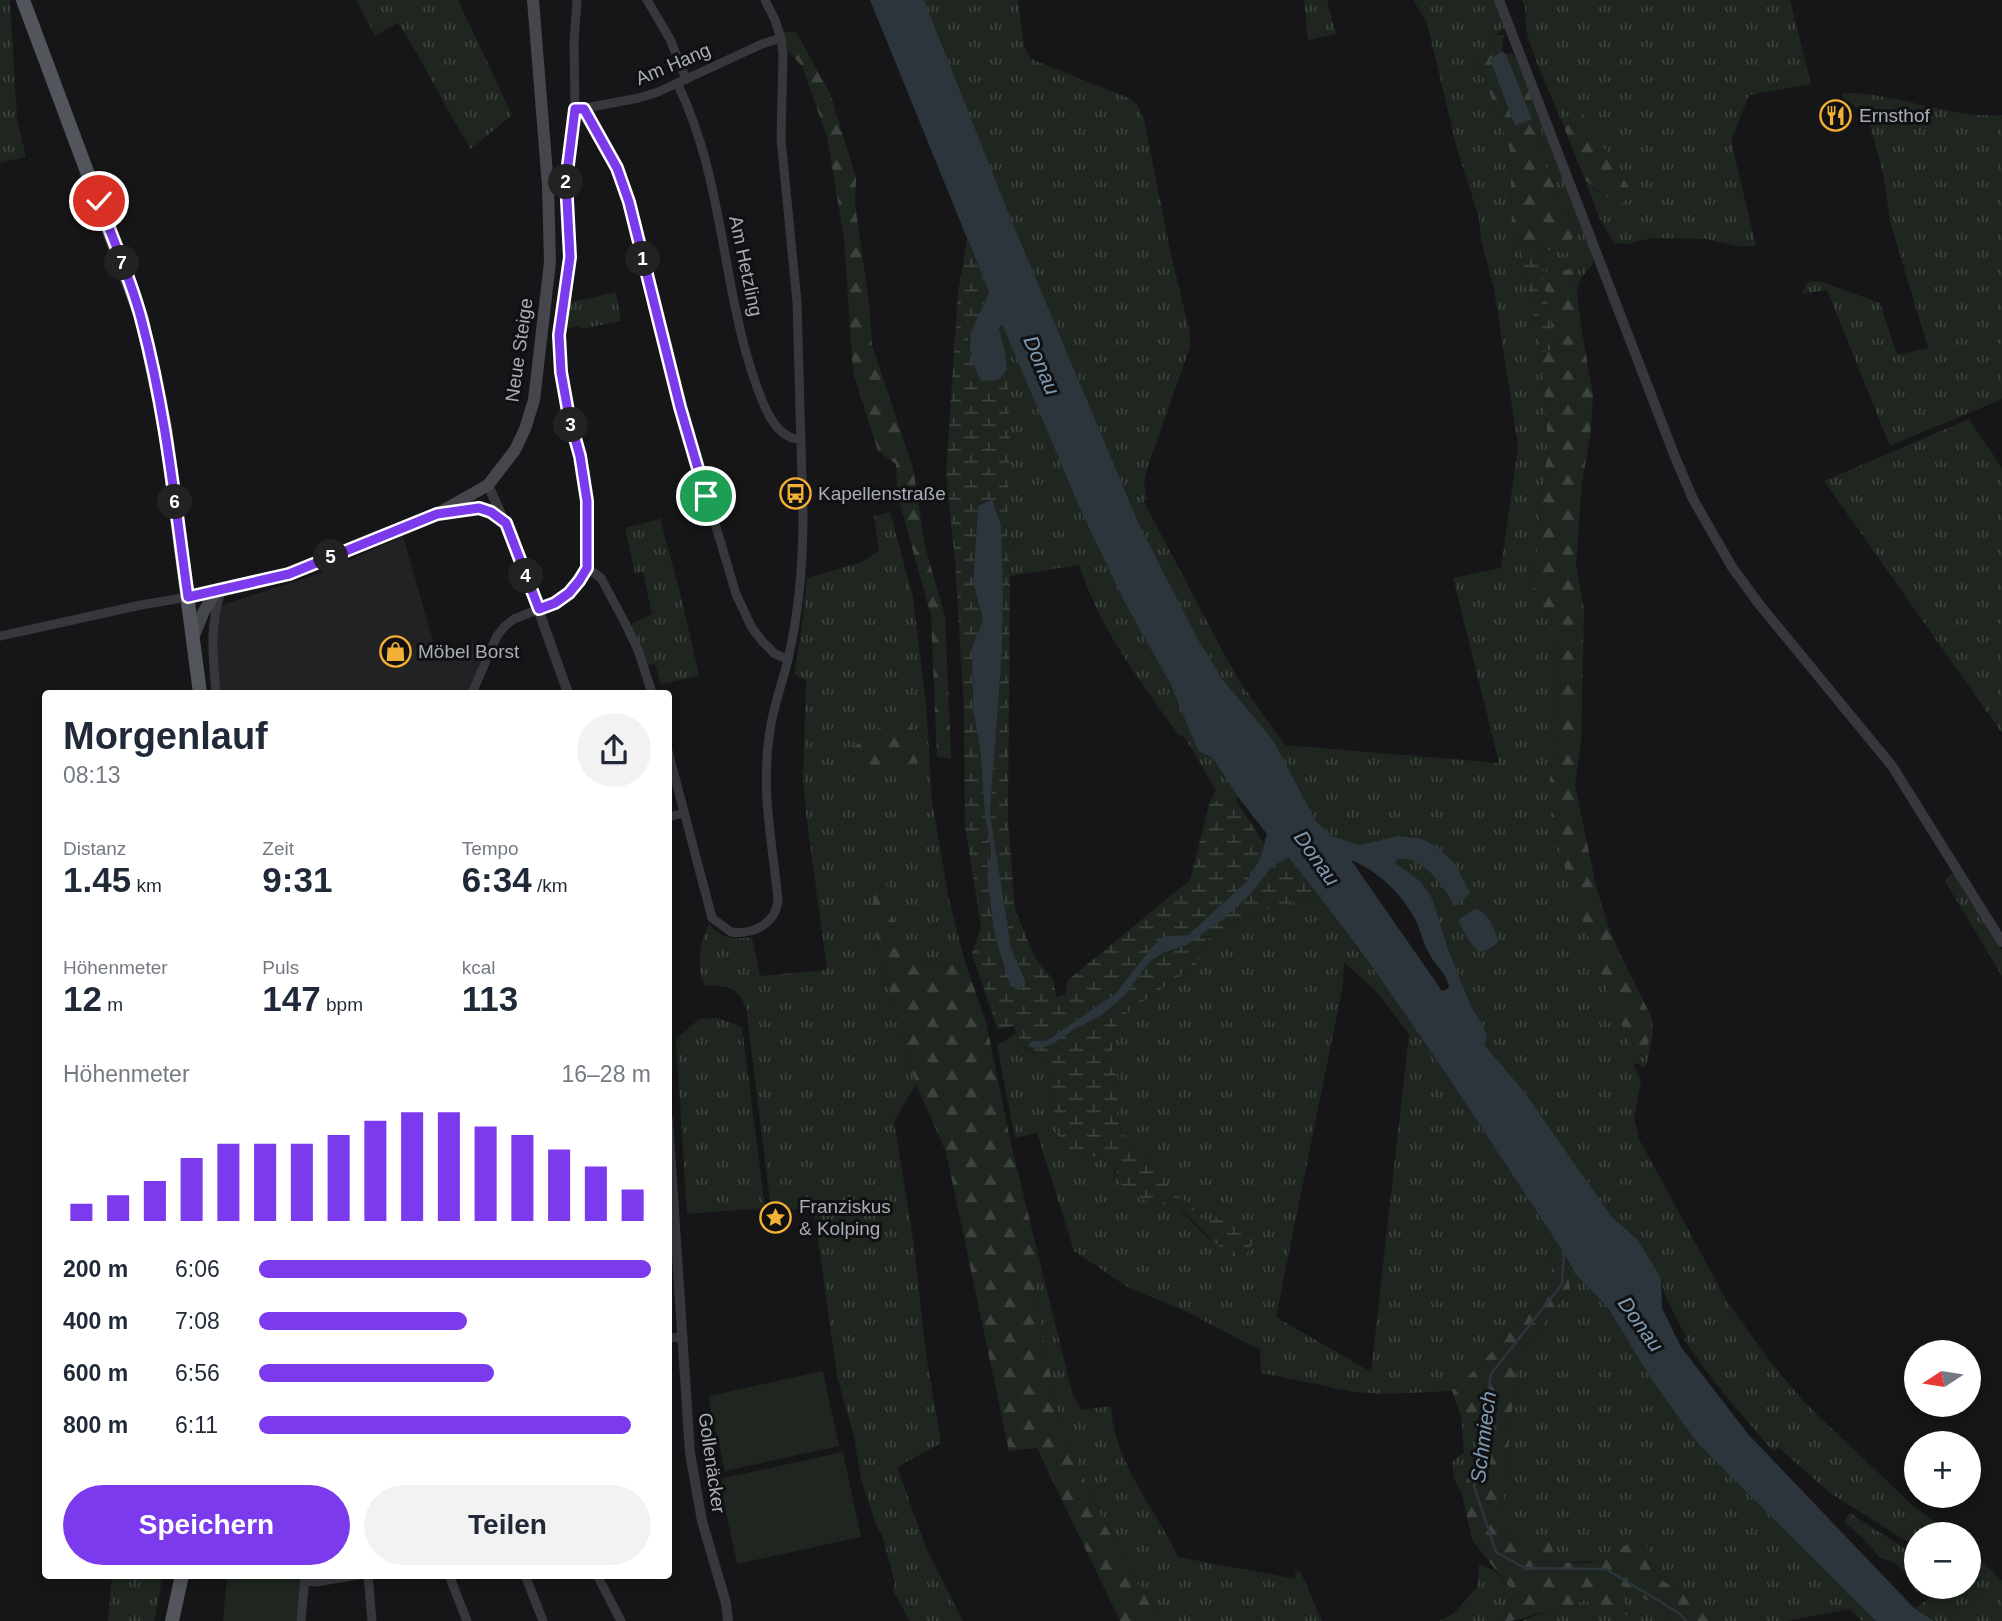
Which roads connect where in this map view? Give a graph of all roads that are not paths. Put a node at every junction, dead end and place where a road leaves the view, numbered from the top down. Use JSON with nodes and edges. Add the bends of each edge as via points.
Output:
{"nodes":[{"id":1,"x":23,"y":0,"type":"edge"},
{"id":2,"x":533,"y":0,"type":"edge"},
{"id":3,"x":578,"y":0,"type":"edge"},
{"id":4,"x":648,"y":0,"type":"edge"},
{"id":5,"x":765,"y":0,"type":"edge"},
{"id":6,"x":1499,"y":0,"type":"edge"},
{"id":7,"x":781,"y":38,"type":"junction"},
{"id":8,"x":682,"y":81,"type":"junction"},
{"id":9,"x":580,"y":109,"type":"junction"},
{"id":10,"x":801,"y":439,"type":"junction"},
{"id":11,"x":488,"y":485,"type":"junction"},
{"id":12,"x":437,"y":514,"type":"junction"},
{"id":13,"x":506,"y":523,"type":"junction"},
{"id":14,"x":587,"y":568,"type":"junction"},
{"id":15,"x":219,"y":592,"type":"junction"},
{"id":16,"x":188,"y":597,"type":"junction"},
{"id":17,"x":539,"y":609,"type":"junction"},
{"id":18,"x":0,"y":636,"type":"edge"},
{"id":19,"x":192,"y":638,"type":"junction"},
{"id":20,"x":788,"y":659,"type":"junction"},
{"id":21,"x":200,"y":690,"type":"edge"},
{"id":22,"x":216,"y":690,"type":"edge"},
{"id":23,"x":473,"y":690,"type":"edge"},
{"id":24,"x":567,"y":690,"type":"edge"},
{"id":25,"x":651,"y":690,"type":"edge"},
{"id":26,"x":672,"y":766,"type":"edge"},
{"id":27,"x":684,"y":813,"type":"junction"},
{"id":28,"x":672,"y":816,"type":"edge"},
{"id":29,"x":2002,"y":942,"type":"edge"},
{"id":30,"x":672,"y":1162,"type":"edge"},
{"id":31,"x":672,"y":1213,"type":"edge"},
{"id":32,"x":676,"y":1222,"type":"junction"},
{"id":33,"x":683,"y":1337,"type":"junction"},
{"id":34,"x":672,"y":1338,"type":"edge"},
{"id":35,"x":181,"y":1579,"type":"edge"},
{"id":36,"x":305,"y":1579,"type":"edge"},
{"id":37,"x":308,"y":1579,"type":"edge"},
{"id":38,"x":334,"y":1579,"type":"edge"},
{"id":39,"x":368,"y":1579,"type":"edge"},
{"id":40,"x":451,"y":1579,"type":"edge"},
{"id":41,"x":527,"y":1579,"type":"edge"},
{"id":42,"x":599,"y":1579,"type":"edge"},
{"id":43,"x":172,"y":1621,"type":"edge"},
{"id":44,"x":301,"y":1621,"type":"edge"},
{"id":45,"x":372,"y":1621,"type":"edge"},
{"id":46,"x":467,"y":1621,"type":"edge"},
{"id":47,"x":543,"y":1621,"type":"edge"},
{"id":48,"x":621,"y":1621,"type":"edge"},
{"id":49,"x":728,"y":1621,"type":"edge"}],
"edges":[{"from":1,"to":16,"type":"main road","via":[[142,318],[164,427]]},
{"from":2,"to":11,"type":"main road","name":"Neue Steige","via":[[550,216],[547,295],[530,413],[515,450]]},
{"from":3,"to":9,"type":"street","via":[[574,42]]},
{"from":4,"to":8,"type":"street","name":"Am Hetzling","via":[[670,39]]},
{"from":5,"to":7,"type":"street"},
{"from":6,"to":29,"type":"street","via":[[1675,457],[1710,530],[1759,604],[1892,766]]},
{"from":7,"to":8,"type":"street","name":"Am Hang"},
{"from":7,"to":10,"type":"street","via":[[781,139],[796,289]]},
{"from":8,"to":9,"type":"street","name":"Am Hang","via":[[639,98]]},
{"from":8,"to":10,"type":"street","name":"Am Hetzling","via":[[764,404],[784,434]]},
{"from":9,"to":14,"type":"street","via":[[566,181],[570,257],[559,335],[561,372],[587,501]]},
{"from":9,"to":20,"type":"street","via":[[617,168],[629,202],[680,407],[736,594],[763,642]]},
{"from":10,"to":20,"type":"street","via":[[803,548]]},
{"from":11,"to":12,"type":"main road","name":"Neue Steige"},
{"from":11,"to":13,"type":"street"},
{"from":12,"to":13,"type":"street","via":[[479,508]]},
{"from":12,"to":15,"type":"main road","name":"Neue Steige","via":[[289,574]]},
{"from":13,"to":17,"type":"street"},
{"from":14,"to":17,"type":"street","via":[[569,593]]},
{"from":14,"to":25,"type":"street","via":[[601,578],[625,623]]},
{"from":15,"to":16,"type":"main road","name":"Neue Steige"},
{"from":15,"to":19,"type":"main road"},
{"from":15,"to":22,"type":"street","via":[[212,628]]},
{"from":16,"to":18,"type":"street"},
{"from":16,"to":19,"type":"main road"},
{"from":17,"to":23,"type":"street","via":[[505,626]]},
{"from":17,"to":24,"type":"street"},
{"from":19,"to":21,"type":"main road"},
{"from":20,"to":27,"type":"street","via":[[771,722],[766,764],[766,808],[778,901],[777,912],[765,925],[738,933],[712,918]]},
{"from":26,"to":27,"type":"street"},
{"from":27,"to":28,"type":"street"},
{"from":30,"to":32,"type":"street","name":"Gollenäcker"},
{"from":31,"to":32,"type":"street","name":"Gollenäcker"},
{"from":32,"to":33,"type":"street","name":"Gollenäcker"},
{"from":33,"to":34,"type":"street"},
{"from":33,"to":49,"type":"street","name":"Gollenäcker","via":[[694,1480]]},
{"from":35,"to":43,"type":"main road"},
{"from":36,"to":44,"type":"street"},
{"from":37,"to":38,"type":"street"},
{"from":39,"to":45,"type":"street"},
{"from":40,"to":46,"type":"street"},
{"from":41,"to":47,"type":"street"},
{"from":42,"to":48,"type":"street"}]}
